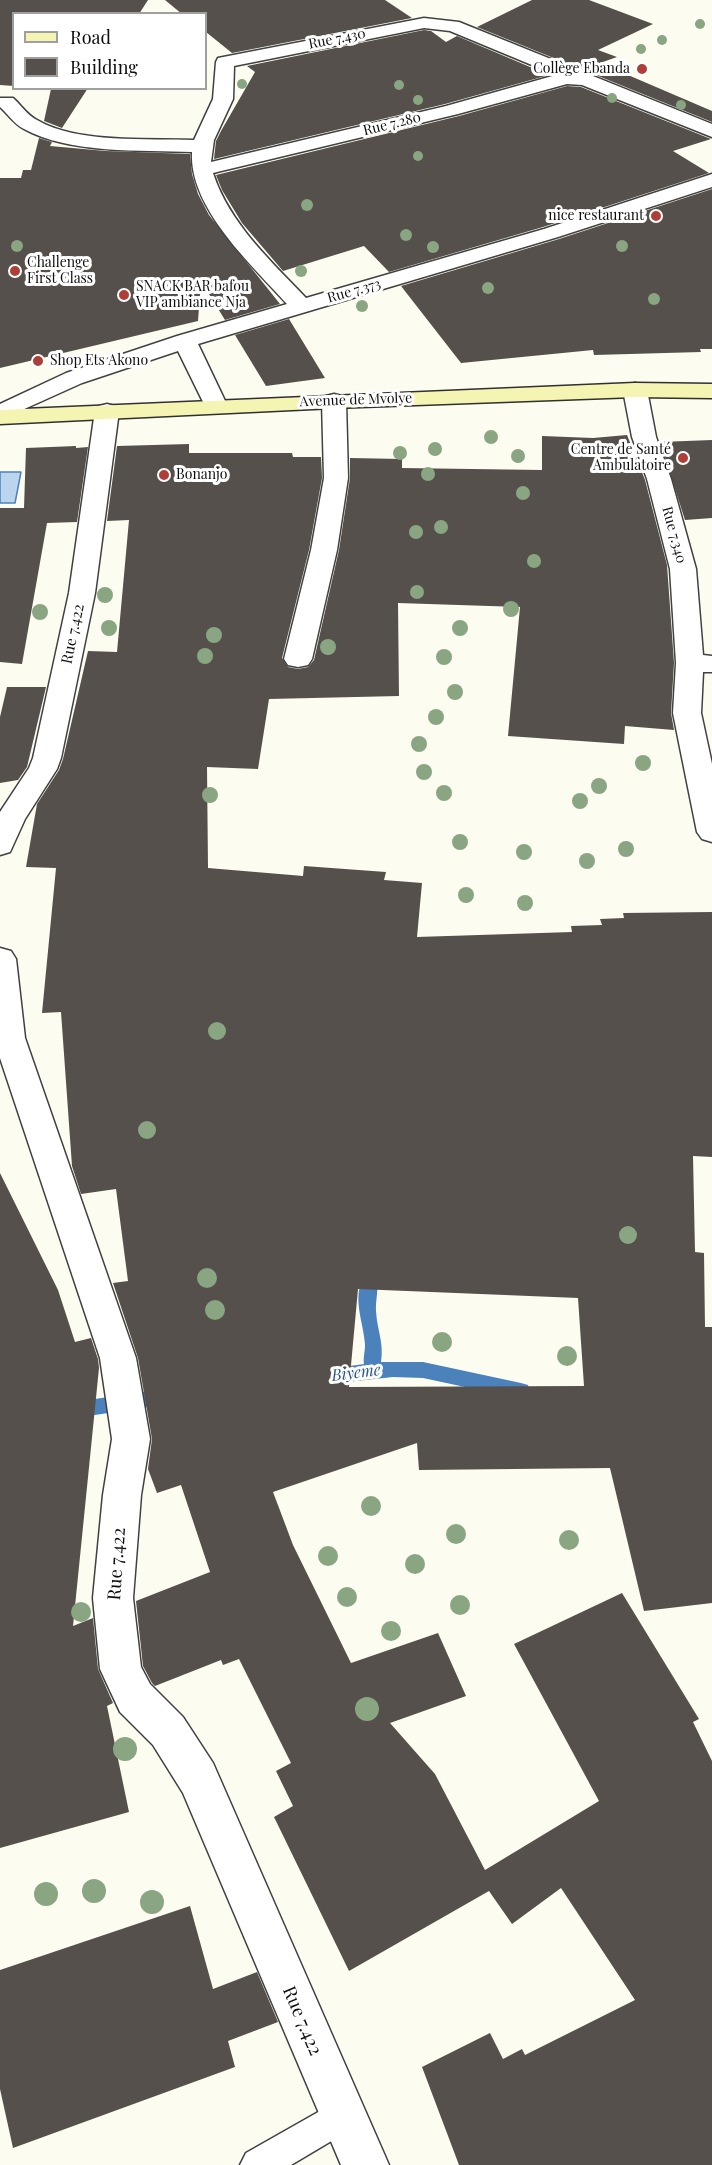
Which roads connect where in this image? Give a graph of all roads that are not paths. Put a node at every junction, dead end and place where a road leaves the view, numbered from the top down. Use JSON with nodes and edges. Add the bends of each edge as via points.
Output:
{"nodes":[{"id":1,"x":582,"y":80,"type":"junction"},
{"id":2,"x":6,"y":102,"type":"dead end"},
{"id":3,"x":712,"y":131,"type":"edge"},
{"id":4,"x":202,"y":146,"type":"junction"},
{"id":5,"x":202,"y":170,"type":"junction"},
{"id":6,"x":712,"y":180,"type":"edge"},
{"id":7,"x":301,"y":306,"type":"junction"},
{"id":8,"x":184,"y":342,"type":"junction"},
{"id":9,"x":635,"y":390,"type":"junction"},
{"id":10,"x":712,"y":391,"type":"edge"},
{"id":11,"x":334,"y":401,"type":"junction"},
{"id":12,"x":215,"y":405,"type":"junction"},
{"id":13,"x":106,"y":411,"type":"junction"},
{"id":14,"x":0,"y":413,"type":"edge"},
{"id":15,"x":0,"y":417,"type":"edge"},
{"id":16,"x":298,"y":659,"type":"dead end"},
{"id":17,"x":701,"y":663,"type":"edge"},
{"id":18,"x":712,"y":832,"type":"edge"},
{"id":19,"x":0,"y":845,"type":"edge"},
{"id":20,"x":0,"y":959,"type":"edge"},
{"id":21,"x":343,"y":2115,"type":"junction"},
{"id":22,"x":258,"y":2165,"type":"edge"},
{"id":23,"x":365,"y":2165,"type":"edge"}],
"edges":[{"from":1,"to":3,"type":"street","name":"Rue 7.430"},
{"from":1,"to":4,"type":"street","name":"Rue 7.430","via":[[453,26],[424,23],[225,62],[223,98]]},
{"from":1,"to":5,"type":"street","name":"Rue 7.280","via":[[553,81],[451,110]]},
{"from":2,"to":4,"type":"street","via":[[31,126],[61,136]]},
{"from":4,"to":5,"type":"street","name":"Rue 7.430"},
{"from":5,"to":7,"type":"street","name":"Rue 7.430","via":[[208,189],[234,230]]},
{"from":6,"to":7,"type":"street","name":"Rue 7.373","via":[[551,233]]},
{"from":7,"to":8,"type":"street","name":"Rue 7.373"},
{"from":8,"to":12,"type":"street"},
{"from":8,"to":14,"type":"street","name":"Rue 7.373","via":[[74,378]]},
{"from":9,"to":10,"type":"main road","name":"Avenue de Mvolye"},
{"from":9,"to":11,"type":"main road","name":"Avenue de Mvolye"},
{"from":9,"to":17,"type":"street","name":"Rue 7.340","via":[[644,437],[683,568]]},
{"from":11,"to":12,"type":"main road","name":"Avenue de Mvolye"},
{"from":11,"to":16,"type":"street","via":[[336,478],[324,550]]},
{"from":12,"to":13,"type":"main road","name":"Avenue de Mvolye"},
{"from":13,"to":15,"type":"main road","name":"Avenue de Mvolye"},
{"from":13,"to":19,"type":"street","name":"Rue 7.422","via":[[82,593],[47,758],[11,818]]},
{"from":17,"to":18,"type":"street","name":"Rue 7.340","via":[[687,712]]},
{"from":20,"to":21,"type":"street","name":"Rue 7.422","via":[[9,1038],[118,1358],[131,1439],[113,1598],[121,1669],[135,1698],[168,1731],[198,1778]]},
{"from":21,"to":22,"type":"lane"},
{"from":21,"to":23,"type":"street","name":"Rue 7.422"}]}
